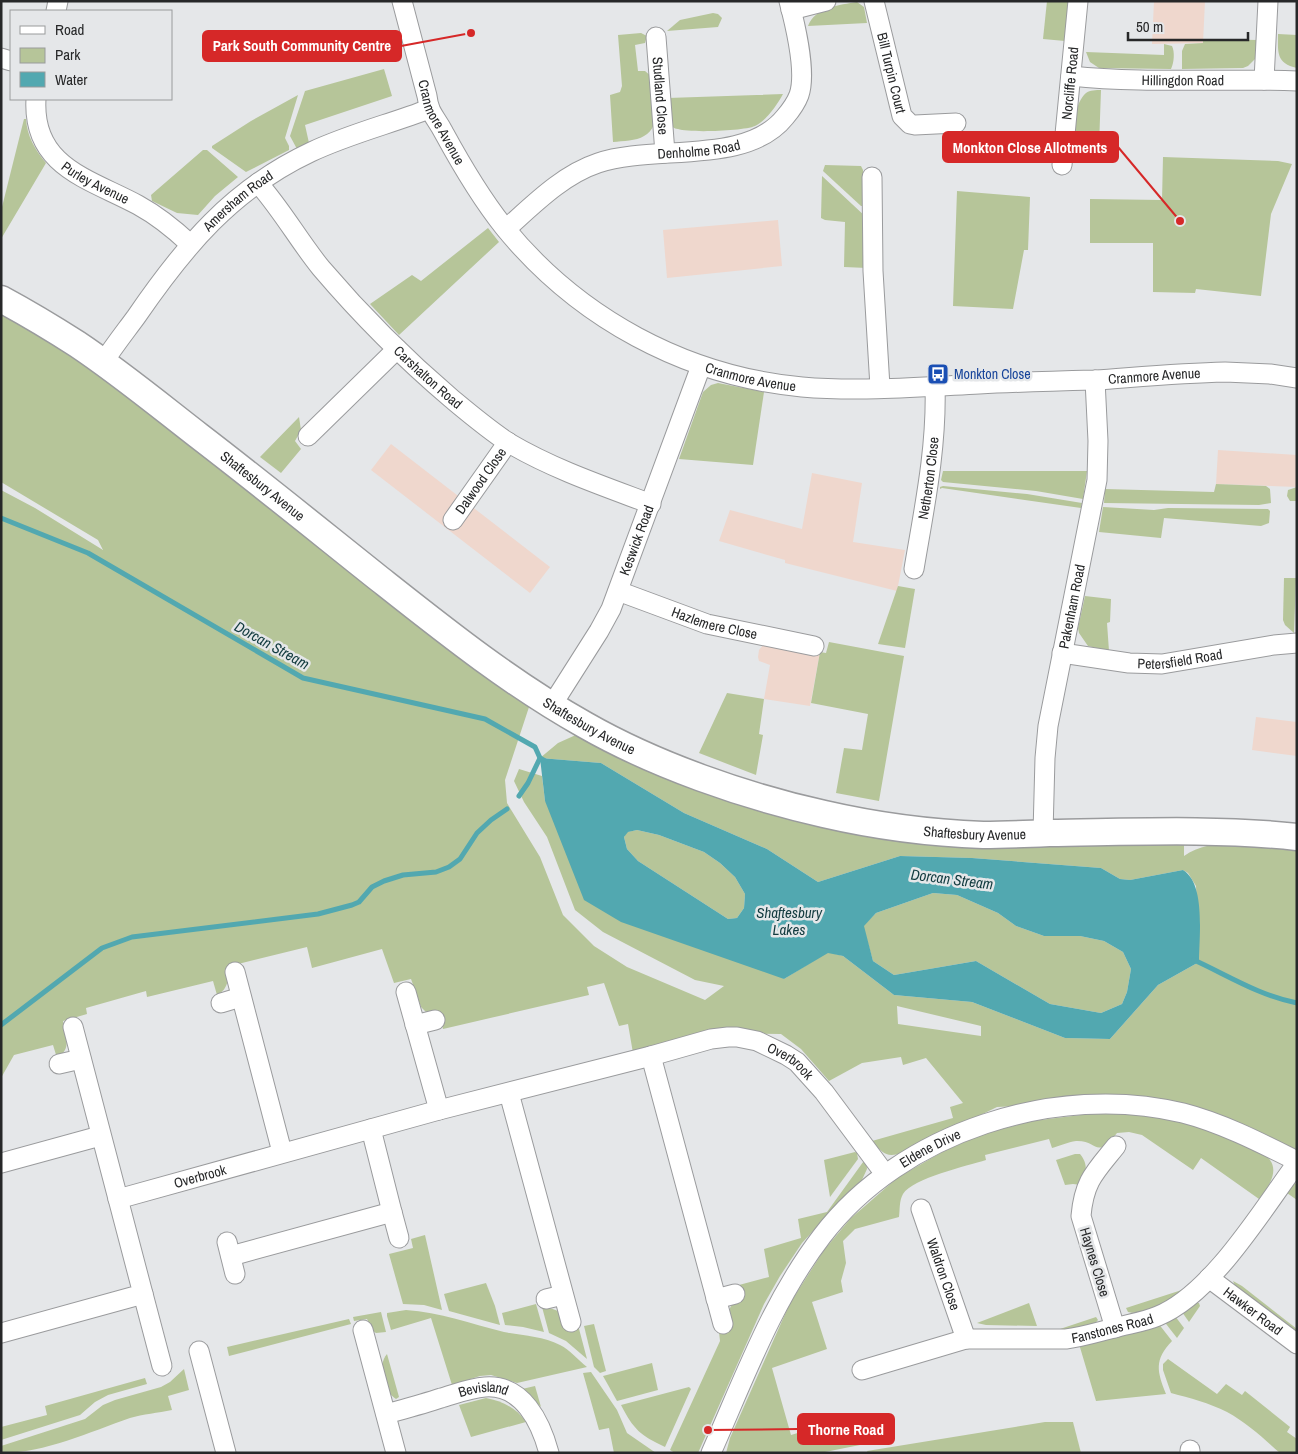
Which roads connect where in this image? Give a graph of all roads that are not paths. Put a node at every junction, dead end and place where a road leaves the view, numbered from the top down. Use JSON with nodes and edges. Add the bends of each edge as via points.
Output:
{"nodes":[{"id":1,"x":402,"y":1,"type":"edge"},
{"id":2,"x":826,"y":1,"type":"edge"},
{"id":3,"x":874,"y":1,"type":"edge"},
{"id":4,"x":1078,"y":1,"type":"edge"},
{"id":5,"x":1268,"y":1,"type":"edge"},
{"id":6,"x":790,"y":6,"type":"edge"},
{"id":7,"x":656,"y":37,"type":"dead end"},
{"id":8,"x":1071,"y":76,"type":"junction"},
{"id":9,"x":1264,"y":80,"type":"junction"},
{"id":10,"x":1297,"y":82,"type":"edge"},
{"id":11,"x":36,"y":100,"type":"edge"},
{"id":12,"x":429,"y":109,"type":"junction"},
{"id":13,"x":956,"y":123,"type":"dead end"},
{"id":14,"x":665,"y":153,"type":"junction"},
{"id":15,"x":1062,"y":165,"type":"dead end"},
{"id":16,"x":872,"y":177,"type":"dead end"},
{"id":17,"x":258,"y":183,"type":"junction"},
{"id":18,"x":506,"y":230,"type":"junction"},
{"id":19,"x":190,"y":244,"type":"junction"},
{"id":20,"x":1,"y":299,"type":"edge"},
{"id":21,"x":397,"y":349,"type":"junction"},
{"id":22,"x":103,"y":363,"type":"junction"},
{"id":23,"x":701,"y":366,"type":"junction"},
{"id":24,"x":1297,"y":378,"type":"edge"},
{"id":25,"x":1095,"y":380,"type":"junction"},
{"id":26,"x":935,"y":386,"type":"junction"},
{"id":27,"x":880,"y":388,"type":"junction"},
{"id":28,"x":308,"y":436,"type":"dead end"},
{"id":29,"x":508,"y":442,"type":"junction"},
{"id":30,"x":651,"y":504,"type":"junction"},
{"id":31,"x":453,"y":520,"type":"dead end"},
{"id":32,"x":914,"y":569,"type":"dead end"},
{"id":33,"x":618,"y":592,"type":"junction"},
{"id":34,"x":1297,"y":643,"type":"edge"},
{"id":35,"x":814,"y":646,"type":"dead end"},
{"id":36,"x":1062,"y":653,"type":"junction"},
{"id":37,"x":552,"y":704,"type":"junction"},
{"id":38,"x":1043,"y":833,"type":"junction"},
{"id":39,"x":1297,"y":837,"type":"edge"},
{"id":40,"x":235,"y":972,"type":"dead end"},
{"id":41,"x":406,"y":992,"type":"dead end"},
{"id":42,"x":241,"y":997,"type":"junction"},
{"id":43,"x":221,"y":1003,"type":"dead end"},
{"id":44,"x":436,"y":1020,"type":"dead end"},
{"id":45,"x":415,"y":1026,"type":"junction"},
{"id":46,"x":73,"y":1027,"type":"dead end"},
{"id":47,"x":651,"y":1056,"type":"junction"},
{"id":48,"x":81,"y":1059,"type":"junction"},
{"id":49,"x":59,"y":1064,"type":"dead end"},
{"id":50,"x":510,"y":1093,"type":"junction"},
{"id":51,"x":439,"y":1110,"type":"junction"},
{"id":52,"x":371,"y":1129,"type":"junction"},
{"id":53,"x":100,"y":1136,"type":"junction"},
{"id":54,"x":1116,"y":1146,"type":"dead end"},
{"id":55,"x":282,"y":1152,"type":"junction"},
{"id":56,"x":1297,"y":1162,"type":"edge"},
{"id":57,"x":1,"y":1163,"type":"edge"},
{"id":58,"x":885,"y":1174,"type":"junction"},
{"id":59,"x":118,"y":1198,"type":"junction"},
{"id":60,"x":921,"y":1209,"type":"dead end"},
{"id":61,"x":392,"y":1212,"type":"junction"},
{"id":62,"x":399,"y":1238,"type":"dead end"},
{"id":63,"x":231,"y":1257,"type":"dead end"},
{"id":64,"x":1209,"y":1278,"type":"junction"},
{"id":65,"x":143,"y":1294,"type":"junction"},
{"id":66,"x":735,"y":1294,"type":"dead end"},
{"id":67,"x":716,"y":1299,"type":"junction"},
{"id":68,"x":571,"y":1322,"type":"dead end"},
{"id":69,"x":723,"y":1324,"type":"dead end"},
{"id":70,"x":1115,"y":1328,"type":"junction"},
{"id":71,"x":364,"y":1330,"type":"dead end"},
{"id":72,"x":1,"y":1333,"type":"edge"},
{"id":73,"x":966,"y":1339,"type":"junction"},
{"id":74,"x":1297,"y":1344,"type":"edge"},
{"id":75,"x":199,"y":1351,"type":"dead end"},
{"id":76,"x":162,"y":1366,"type":"dead end"},
{"id":77,"x":862,"y":1370,"type":"dead end"},
{"id":78,"x":386,"y":1414,"type":"junction"},
{"id":79,"x":226,"y":1453,"type":"edge"},
{"id":80,"x":396,"y":1453,"type":"edge"},
{"id":81,"x":549,"y":1453,"type":"edge"},
{"id":82,"x":711,"y":1453,"type":"edge"}],
"edges":[{"from":1,"to":12,"type":"street","name":"Cranmore Avenue"},
{"from":2,"to":6,"type":"street"},
{"from":3,"to":13,"type":"street","name":"Bill Turpin Court","via":[[902,116],[915,125]]},
{"from":4,"to":8,"type":"street","name":"Norcliffe Road"},
{"from":5,"to":9,"type":"street"},
{"from":6,"to":14,"type":"street","name":"Denholme Road","via":[[802,86],[795,104],[780,124],[744,144]]},
{"from":7,"to":14,"type":"street","name":"Studland Close"},
{"from":8,"to":9,"type":"street","name":"Hillingdon Road","via":[[1147,81]]},
{"from":8,"to":15,"type":"street","name":"Norcliffe Road"},
{"from":9,"to":10,"type":"street","name":"Hillingdon Road"},
{"from":11,"to":19,"type":"street","name":"Purley Avenue","via":[[36,114],[44,143],[56,159],[78,175],[155,215]]},
{"from":12,"to":17,"type":"street","name":"Amersham Road","via":[[312,152]]},
{"from":12,"to":18,"type":"street","name":"Cranmore Avenue","via":[[471,182]]},
{"from":14,"to":18,"type":"street","name":"Denholme Road","via":[[619,157],[581,170],[537,201]]},
{"from":16,"to":27,"type":"street","via":[[873,271]]},
{"from":17,"to":19,"type":"street","name":"Amersham Road","via":[[211,221]]},
{"from":17,"to":21,"type":"street","name":"Carshalton Road","via":[[322,269]]},
{"from":18,"to":23,"type":"street","name":"Cranmore Avenue","via":[[536,264],[579,301],[630,333]]},
{"from":19,"to":22,"type":"street","name":"Amersham Road"},
{"from":20,"to":22,"type":"street","name":"Shaftesbury Avenue"},
{"from":21,"to":28,"type":"street","via":[[316,417]]},
{"from":21,"to":29,"type":"street","name":"Carshalton Road","via":[[462,407]]},
{"from":22,"to":37,"type":"street","name":"Shaftesbury Avenue","via":[[451,636]]},
{"from":23,"to":27,"type":"street","name":"Cranmore Avenue","via":[[745,378],[802,387]]},
{"from":23,"to":30,"type":"street","name":"Keswick Road"},
{"from":24,"to":25,"type":"street","name":"Cranmore Avenue","via":[[1225,372]]},
{"from":25,"to":26,"type":"street","name":"Cranmore Avenue"},
{"from":25,"to":36,"type":"street","name":"Pakenham Road","via":[[1097,480]]},
{"from":26,"to":27,"type":"street","name":"Cranmore Avenue"},
{"from":26,"to":32,"type":"street","name":"Netherton Close","via":[[932,450]]},
{"from":29,"to":30,"type":"street","name":"Carshalton Road","via":[[555,466]]},
{"from":29,"to":31,"type":"street","name":"Dalwood Close"},
{"from":30,"to":33,"type":"street","name":"Keswick Road"},
{"from":33,"to":35,"type":"street","name":"Hazlemere Close","via":[[707,624]]},
{"from":33,"to":37,"type":"street","name":"Keswick Road","via":[[599,631]]},
{"from":34,"to":36,"type":"street","name":"Petersfield Road","via":[[1162,664],[1129,663]]},
{"from":36,"to":38,"type":"street","name":"Pakenham Road","via":[[1046,742]]},
{"from":37,"to":38,"type":"street","name":"Shaftesbury Avenue","via":[[611,739],[675,768],[808,811],[904,828],[984,835]]},
{"from":38,"to":39,"type":"street","name":"Shaftesbury Avenue","via":[[1197,832]]},
{"from":40,"to":42,"type":"street"},
{"from":41,"to":45,"type":"street"},
{"from":42,"to":43,"type":"street"},
{"from":42,"to":55,"type":"street"},
{"from":44,"to":45,"type":"street"},
{"from":45,"to":51,"type":"street"},
{"from":46,"to":48,"type":"street"},
{"from":47,"to":50,"type":"street","name":"Overbrook"},
{"from":47,"to":58,"type":"street","name":"Overbrook","via":[[711,1039],[737,1037],[757,1041],[786,1055],[812,1078]]},
{"from":47,"to":67,"type":"street"},
{"from":48,"to":49,"type":"street"},
{"from":48,"to":53,"type":"street"},
{"from":50,"to":51,"type":"street","name":"Overbrook"},
{"from":50,"to":68,"type":"street","via":[[555,1297]]},
{"from":51,"to":52,"type":"street","name":"Overbrook"},
{"from":52,"to":55,"type":"street","name":"Overbrook"},
{"from":52,"to":61,"type":"street"},
{"from":53,"to":57,"type":"street"},
{"from":53,"to":59,"type":"street"},
{"from":54,"to":70,"type":"street","name":"Haynes Close","via":[[1090,1178],[1081,1216]]},
{"from":55,"to":59,"type":"street","name":"Overbrook"},
{"from":56,"to":58,"type":"street","name":"Eldene Drive","via":[[1210,1121],[1183,1113],[1097,1104],[1034,1111],[994,1121],[939,1143]]},
{"from":56,"to":64,"type":"street","name":"Fanstones Road"},
{"from":58,"to":82,"type":"street","name":"Eldene Drive","via":[[846,1208],[804,1261],[771,1320]]},
{"from":59,"to":65,"type":"street"},
{"from":60,"to":73,"type":"street","name":"Waldron Close"},
{"from":61,"to":62,"type":"street"},
{"from":61,"to":63,"type":"street"},
{"from":64,"to":70,"type":"street","name":"Fanstones Road","via":[[1194,1293],[1158,1316]]},
{"from":64,"to":74,"type":"street","name":"Hawker Road"},
{"from":65,"to":72,"type":"street"},
{"from":65,"to":76,"type":"street"},
{"from":66,"to":67,"type":"street"},
{"from":67,"to":69,"type":"street"},
{"from":70,"to":73,"type":"street","name":"Fanstones Road","via":[[1066,1339]]},
{"from":71,"to":78,"type":"street"},
{"from":73,"to":77,"type":"street","name":"Fanstones Road"},
{"from":75,"to":79,"type":"street","via":[[218,1387]]},
{"from":78,"to":80,"type":"street"},
{"from":78,"to":81,"type":"street","name":"Bevisland","via":[[464,1391],[485,1387],[500,1389],[515,1395],[537,1418]]}]}
